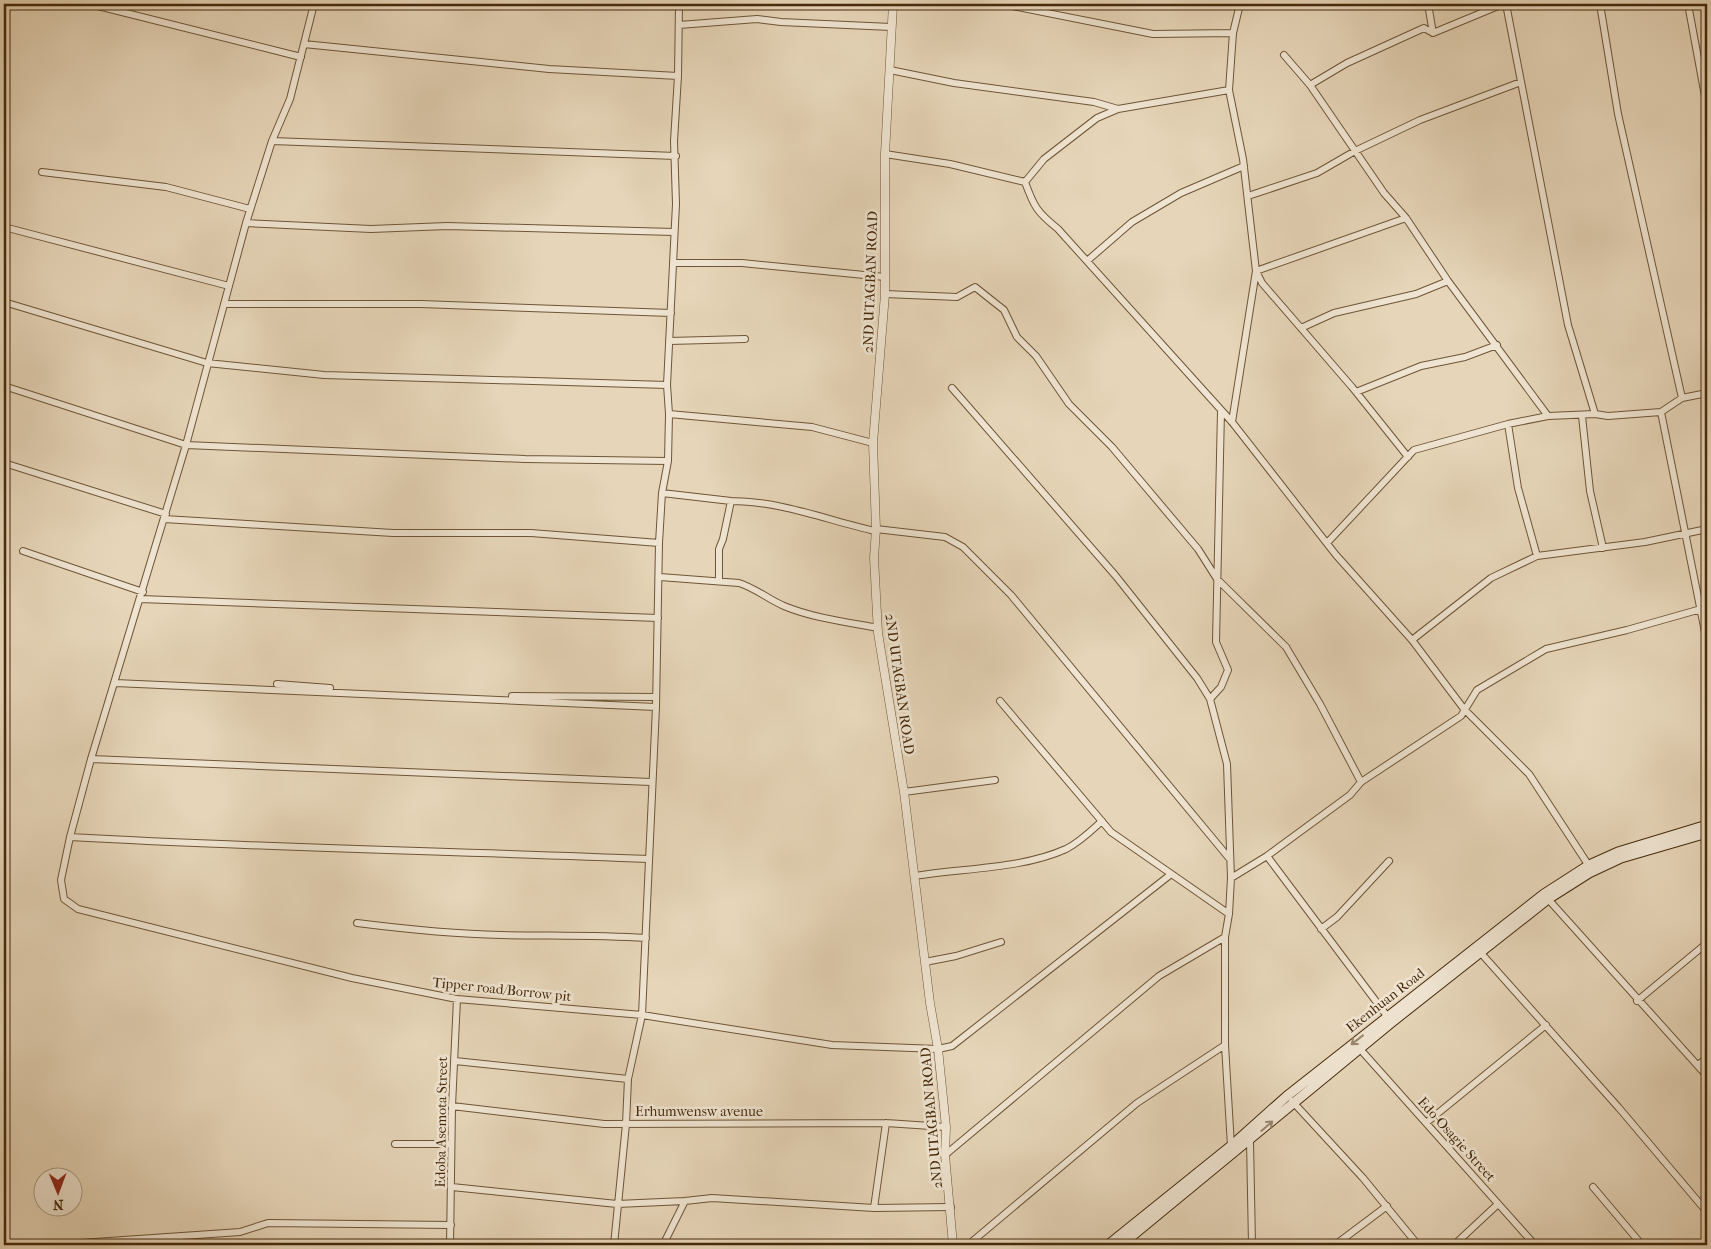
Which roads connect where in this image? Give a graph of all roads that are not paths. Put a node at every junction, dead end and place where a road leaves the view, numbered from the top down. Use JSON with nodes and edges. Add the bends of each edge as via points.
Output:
{"nodes":[{"id":1,"x":90,"y":4,"type":"edge"},
{"id":2,"x":314,"y":4,"type":"edge"},
{"id":3,"x":679,"y":4,"type":"edge"},
{"id":4,"x":892,"y":4,"type":"edge"},
{"id":5,"x":1002,"y":4,"type":"edge"},
{"id":6,"x":1240,"y":4,"type":"edge"},
{"id":7,"x":1428,"y":4,"type":"edge"},
{"id":8,"x":1503,"y":4,"type":"edge"},
{"id":9,"x":1506,"y":4,"type":"edge"},
{"id":10,"x":1600,"y":4,"type":"edge"},
{"id":11,"x":1688,"y":4,"type":"edge"},
{"id":12,"x":679,"y":25,"type":"junction"},
{"id":13,"x":892,"y":27,"type":"junction"},
{"id":14,"x":1233,"y":33,"type":"junction"},
{"id":15,"x":1433,"y":33,"type":"junction"},
{"id":16,"x":304,"y":44,"type":"junction"},
{"id":17,"x":1284,"y":55,"type":"dead end"},
{"id":18,"x":301,"y":57,"type":"junction"},
{"id":19,"x":890,"y":70,"type":"junction"},
{"id":20,"x":678,"y":76,"type":"junction"},
{"id":21,"x":1521,"y":82,"type":"junction"},
{"id":22,"x":1310,"y":85,"type":"junction"},
{"id":23,"x":1229,"y":90,"type":"junction"},
{"id":24,"x":1707,"y":107,"type":"edge"},
{"id":25,"x":1118,"y":109,"type":"junction"},
{"id":26,"x":272,"y":141,"type":"junction"},
{"id":27,"x":1355,"y":151,"type":"junction"},
{"id":28,"x":885,"y":154,"type":"junction"},
{"id":29,"x":676,"y":156,"type":"junction"},
{"id":30,"x":1244,"y":166,"type":"junction"},
{"id":31,"x":42,"y":172,"type":"dead end"},
{"id":32,"x":1025,"y":182,"type":"junction"},
{"id":33,"x":1248,"y":196,"type":"junction"},
{"id":34,"x":250,"y":209,"type":"junction"},
{"id":35,"x":1406,"y":218,"type":"junction"},
{"id":36,"x":246,"y":223,"type":"junction"},
{"id":37,"x":4,"y":227,"type":"edge"},
{"id":38,"x":674,"y":232,"type":"junction"},
{"id":39,"x":1087,"y":261,"type":"junction"},
{"id":40,"x":674,"y":263,"type":"junction"},
{"id":41,"x":1256,"y":272,"type":"junction"},
{"id":42,"x":885,"y":277,"type":"junction"},
{"id":43,"x":1448,"y":281,"type":"junction"},
{"id":44,"x":229,"y":286,"type":"junction"},
{"id":45,"x":885,"y":294,"type":"junction"},
{"id":46,"x":4,"y":302,"type":"edge"},
{"id":47,"x":224,"y":304,"type":"junction"},
{"id":48,"x":671,"y":313,"type":"junction"},
{"id":49,"x":1301,"y":328,"type":"junction"},
{"id":50,"x":745,"y":339,"type":"dead end"},
{"id":51,"x":669,"y":341,"type":"junction"},
{"id":52,"x":1497,"y":345,"type":"junction"},
{"id":53,"x":207,"y":363,"type":"junction"},
{"id":54,"x":667,"y":385,"type":"junction"},
{"id":55,"x":4,"y":386,"type":"edge"},
{"id":56,"x":952,"y":388,"type":"dead end"},
{"id":57,"x":1356,"y":392,"type":"junction"},
{"id":58,"x":1707,"y":393,"type":"edge"},
{"id":59,"x":1682,"y":398,"type":"junction"},
{"id":60,"x":1221,"y":411,"type":"junction"},
{"id":61,"x":1661,"y":412,"type":"junction"},
{"id":62,"x":669,"y":414,"type":"junction"},
{"id":63,"x":1595,"y":414,"type":"junction"},
{"id":64,"x":1548,"y":416,"type":"junction"},
{"id":65,"x":1582,"y":416,"type":"junction"},
{"id":66,"x":1232,"y":422,"type":"junction"},
{"id":67,"x":1508,"y":424,"type":"junction"},
{"id":68,"x":873,"y":443,"type":"junction"},
{"id":69,"x":186,"y":445,"type":"junction"},
{"id":70,"x":1408,"y":457,"type":"junction"},
{"id":71,"x":668,"y":461,"type":"junction"},
{"id":72,"x":4,"y":463,"type":"edge"},
{"id":73,"x":662,"y":493,"type":"junction"},
{"id":74,"x":730,"y":502,"type":"junction"},
{"id":75,"x":165,"y":517,"type":"junction"},
{"id":76,"x":1707,"y":529,"type":"edge"},
{"id":77,"x":875,"y":530,"type":"junction"},
{"id":78,"x":1687,"y":534,"type":"junction"},
{"id":79,"x":659,"y":543,"type":"junction"},
{"id":80,"x":1327,"y":543,"type":"junction"},
{"id":81,"x":1602,"y":548,"type":"junction"},
{"id":82,"x":23,"y":551,"type":"dead end"},
{"id":83,"x":1537,"y":556,"type":"junction"},
{"id":84,"x":660,"y":577,"type":"junction"},
{"id":85,"x":1217,"y":580,"type":"junction"},
{"id":86,"x":719,"y":581,"type":"junction"},
{"id":87,"x":142,"y":592,"type":"junction"},
{"id":88,"x":140,"y":599,"type":"junction"},
{"id":89,"x":1707,"y":603,"type":"edge"},
{"id":90,"x":1701,"y":609,"type":"junction"},
{"id":91,"x":658,"y":618,"type":"junction"},
{"id":92,"x":878,"y":628,"type":"junction"},
{"id":93,"x":1412,"y":640,"type":"junction"},
{"id":94,"x":1707,"y":642,"type":"edge"},
{"id":95,"x":115,"y":683,"type":"junction"},
{"id":96,"x":278,"y":684,"type":"dead end"},
{"id":97,"x":656,"y":697,"type":"junction"},
{"id":98,"x":1210,"y":699,"type":"junction"},
{"id":99,"x":1000,"y":701,"type":"dead end"},
{"id":100,"x":656,"y":707,"type":"junction"},
{"id":101,"x":1464,"y":709,"type":"junction"},
{"id":102,"x":91,"y":759,"type":"junction"},
{"id":103,"x":274,"y":767,"type":"dead end"},
{"id":104,"x":995,"y":780,"type":"dead end"},
{"id":105,"x":651,"y":782,"type":"junction"},
{"id":106,"x":1361,"y":782,"type":"junction"},
{"id":107,"x":904,"y":792,"type":"junction"},
{"id":108,"x":1102,"y":821,"type":"junction"},
{"id":109,"x":1707,"y":825,"type":"edge"},
{"id":110,"x":1707,"y":834,"type":"edge"},
{"id":111,"x":70,"y":837,"type":"junction"},
{"id":112,"x":1267,"y":856,"type":"junction"},
{"id":113,"x":1229,"y":858,"type":"junction"},
{"id":114,"x":648,"y":859,"type":"junction"},
{"id":115,"x":1389,"y":861,"type":"dead end"},
{"id":116,"x":1590,"y":868,"type":"junction"},
{"id":117,"x":1170,"y":875,"type":"junction"},
{"id":118,"x":915,"y":876,"type":"junction"},
{"id":119,"x":1230,"y":878,"type":"junction"},
{"id":120,"x":1548,"y":899,"type":"junction"},
{"id":121,"x":1229,"y":914,"type":"junction"},
{"id":122,"x":357,"y":923,"type":"dead end"},
{"id":123,"x":1321,"y":929,"type":"junction"},
{"id":124,"x":1225,"y":937,"type":"junction"},
{"id":125,"x":646,"y":938,"type":"junction"},
{"id":126,"x":1001,"y":942,"type":"dead end"},
{"id":127,"x":1707,"y":943,"type":"edge"},
{"id":128,"x":1480,"y":952,"type":"junction"},
{"id":129,"x":925,"y":962,"type":"junction"},
{"id":130,"x":457,"y":999,"type":"junction"},
{"id":131,"x":1636,"y":1001,"type":"dead end"},
{"id":132,"x":642,"y":1015,"type":"junction"},
{"id":133,"x":1388,"y":1016,"type":"junction"},
{"id":134,"x":1546,"y":1025,"type":"junction"},
{"id":135,"x":1225,"y":1045,"type":"junction"},
{"id":136,"x":938,"y":1049,"type":"junction"},
{"id":137,"x":1360,"y":1049,"type":"junction"},
{"id":138,"x":1707,"y":1058,"type":"edge"},
{"id":139,"x":455,"y":1061,"type":"junction"},
{"id":140,"x":1698,"y":1065,"type":"junction"},
{"id":141,"x":1707,"y":1076,"type":"edge"},
{"id":142,"x":628,"y":1079,"type":"junction"},
{"id":143,"x":1290,"y":1099,"type":"junction"},
{"id":144,"x":452,"y":1106,"type":"junction"},
{"id":145,"x":886,"y":1123,"type":"junction"},
{"id":146,"x":1426,"y":1123,"type":"junction"},
{"id":147,"x":626,"y":1124,"type":"junction"},
{"id":148,"x":946,"y":1127,"type":"junction"},
{"id":149,"x":1250,"y":1141,"type":"junction"},
{"id":150,"x":395,"y":1144,"type":"dead end"},
{"id":151,"x":451,"y":1144,"type":"junction"},
{"id":152,"x":1231,"y":1146,"type":"junction"},
{"id":153,"x":945,"y":1155,"type":"junction"},
{"id":154,"x":452,"y":1187,"type":"junction"},
{"id":155,"x":1593,"y":1188,"type":"dead end"},
{"id":156,"x":685,"y":1201,"type":"junction"},
{"id":157,"x":617,"y":1204,"type":"junction"},
{"id":158,"x":1498,"y":1204,"type":"junction"},
{"id":159,"x":1386,"y":1206,"type":"junction"},
{"id":160,"x":952,"y":1207,"type":"junction"},
{"id":161,"x":874,"y":1208,"type":"junction"},
{"id":162,"x":1707,"y":1212,"type":"edge"},
{"id":163,"x":450,"y":1225,"type":"junction"},
{"id":164,"x":51,"y":1245,"type":"edge"},
{"id":165,"x":450,"y":1245,"type":"edge"},
{"id":166,"x":614,"y":1245,"type":"edge"},
{"id":167,"x":663,"y":1245,"type":"edge"},
{"id":168,"x":953,"y":1245,"type":"edge"},
{"id":169,"x":968,"y":1245,"type":"edge"},
{"id":170,"x":1108,"y":1245,"type":"edge"},
{"id":171,"x":1121,"y":1245,"type":"edge"},
{"id":172,"x":1252,"y":1245,"type":"edge"},
{"id":173,"x":1335,"y":1245,"type":"edge"},
{"id":174,"x":1418,"y":1245,"type":"edge"},
{"id":175,"x":1454,"y":1245,"type":"edge"},
{"id":176,"x":1535,"y":1245,"type":"edge"},
{"id":177,"x":1642,"y":1245,"type":"edge"}],
"edges":[{"from":1,"to":18,"type":"street"},
{"from":2,"to":16,"type":"street"},
{"from":3,"to":12,"type":"street"},
{"from":4,"to":13,"type":"street","name":"2ND UTAGBAN ROAD"},
{"from":5,"to":14,"type":"street","via":[[1154,34]]},
{"from":6,"to":14,"type":"street"},
{"from":7,"to":15,"type":"street"},
{"from":8,"to":15,"type":"street"},
{"from":9,"to":21,"type":"street"},
{"from":10,"to":59,"type":"street","via":[[1618,114]]},
{"from":11,"to":24,"type":"street"},
{"from":12,"to":13,"type":"street","via":[[757,19]]},
{"from":12,"to":20,"type":"street"},
{"from":13,"to":19,"type":"street","name":"2ND UTAGBAN ROAD"},
{"from":14,"to":23,"type":"street"},
{"from":15,"to":22,"type":"street","via":[[1424,28]]},
{"from":16,"to":18,"type":"street"},
{"from":16,"to":20,"type":"street","via":[[549,69]]},
{"from":17,"to":22,"type":"street"},
{"from":18,"to":26,"type":"street","via":[[290,99]]},
{"from":19,"to":25,"type":"street","via":[[954,83],[1094,102]]},
{"from":19,"to":28,"type":"street","name":"2ND UTAGBAN ROAD"},
{"from":20,"to":29,"type":"street"},
{"from":21,"to":27,"type":"street","via":[[1420,120]]},
{"from":21,"to":63,"type":"street","via":[[1568,326]]},
{"from":22,"to":27,"type":"street"},
{"from":23,"to":25,"type":"street"},
{"from":23,"to":30,"type":"street"},
{"from":25,"to":32,"type":"street","via":[[1097,118],[1044,159]]},
{"from":26,"to":29,"type":"street"},
{"from":26,"to":34,"type":"street"},
{"from":27,"to":33,"type":"street","via":[[1317,173]]},
{"from":27,"to":35,"type":"street"},
{"from":28,"to":32,"type":"street","via":[[950,164]]},
{"from":28,"to":42,"type":"street","name":"2ND UTAGBAN ROAD"},
{"from":29,"to":38,"type":"street"},
{"from":30,"to":33,"type":"street"},
{"from":30,"to":39,"type":"street","via":[[1181,193],[1132,222]]},
{"from":31,"to":34,"type":"street","via":[[166,187]]},
{"from":32,"to":39,"type":"street","via":[[1030,199],[1040,214]]},
{"from":33,"to":41,"type":"street"},
{"from":34,"to":36,"type":"street"},
{"from":35,"to":41,"type":"street"},
{"from":35,"to":43,"type":"street"},
{"from":36,"to":38,"type":"street","via":[[371,229],[447,226]]},
{"from":36,"to":44,"type":"street"},
{"from":37,"to":44,"type":"street"},
{"from":38,"to":40,"type":"street"},
{"from":39,"to":60,"type":"street"},
{"from":40,"to":42,"type":"street","via":[[742,263]]},
{"from":40,"to":48,"type":"street"},
{"from":41,"to":49,"type":"street"},
{"from":41,"to":66,"type":"street"},
{"from":42,"to":45,"type":"street","name":"2ND UTAGBAN ROAD"},
{"from":43,"to":49,"type":"street","via":[[1416,294],[1334,314]]},
{"from":43,"to":52,"type":"street"},
{"from":44,"to":47,"type":"street"},
{"from":45,"to":68,"type":"street","name":"2ND UTAGBAN ROAD"},
{"from":45,"to":85,"type":"street","via":[[956,297],[975,287],[1004,310],[1017,337],[1036,356],[1069,404],[1112,447],[1198,549]]},
{"from":46,"to":53,"type":"street"},
{"from":47,"to":48,"type":"street","via":[[421,304]]},
{"from":47,"to":53,"type":"street"},
{"from":48,"to":51,"type":"street"},
{"from":49,"to":57,"type":"street"},
{"from":50,"to":51,"type":"street"},
{"from":51,"to":54,"type":"street"},
{"from":52,"to":57,"type":"street","via":[[1465,357],[1421,366]]},
{"from":52,"to":64,"type":"street"},
{"from":53,"to":54,"type":"street","via":[[324,376]]},
{"from":53,"to":69,"type":"street"},
{"from":54,"to":62,"type":"street"},
{"from":55,"to":69,"type":"street"},
{"from":56,"to":98,"type":"street","via":[[1114,575],[1197,678]]},
{"from":57,"to":70,"type":"street"},
{"from":58,"to":59,"type":"street"},
{"from":59,"to":61,"type":"street"},
{"from":60,"to":66,"type":"street"},
{"from":60,"to":85,"type":"street"},
{"from":61,"to":63,"type":"street"},
{"from":61,"to":78,"type":"street"},
{"from":62,"to":68,"type":"street","via":[[812,427]]},
{"from":62,"to":71,"type":"street"},
{"from":63,"to":65,"type":"street"},
{"from":64,"to":65,"type":"street"},
{"from":64,"to":67,"type":"street"},
{"from":65,"to":81,"type":"street","via":[[1590,491]]},
{"from":66,"to":80,"type":"street"},
{"from":67,"to":70,"type":"street","via":[[1414,450]]},
{"from":67,"to":83,"type":"street","via":[[1518,488]]},
{"from":68,"to":77,"type":"street","name":"2ND UTAGBAN ROAD"},
{"from":69,"to":71,"type":"street","via":[[525,459]]},
{"from":69,"to":75,"type":"street"},
{"from":70,"to":80,"type":"street"},
{"from":71,"to":73,"type":"street"},
{"from":72,"to":75,"type":"street"},
{"from":73,"to":74,"type":"street"},
{"from":73,"to":79,"type":"street"},
{"from":74,"to":77,"type":"street","via":[[777,504],[823,519]]},
{"from":74,"to":86,"type":"street","via":[[719,549]]},
{"from":75,"to":79,"type":"street","via":[[393,533],[531,533]]},
{"from":75,"to":87,"type":"street"},
{"from":76,"to":78,"type":"street"},
{"from":77,"to":92,"type":"street","name":"2ND UTAGBAN ROAD"},
{"from":77,"to":113,"type":"street","via":[[945,537],[963,547],[1010,595]]},
{"from":78,"to":81,"type":"street"},
{"from":78,"to":90,"type":"street"},
{"from":79,"to":84,"type":"street"},
{"from":80,"to":93,"type":"street"},
{"from":81,"to":83,"type":"street"},
{"from":82,"to":87,"type":"street"},
{"from":83,"to":93,"type":"street","via":[[1491,578]]},
{"from":84,"to":86,"type":"street"},
{"from":84,"to":91,"type":"street"},
{"from":85,"to":98,"type":"street","via":[[1216,642],[1228,670],[1221,688]]},
{"from":85,"to":106,"type":"street","via":[[1286,647]]},
{"from":86,"to":92,"type":"street","via":[[750,586],[783,606],[816,616]]},
{"from":87,"to":88,"type":"street"},
{"from":88,"to":91,"type":"street"},
{"from":88,"to":95,"type":"street"},
{"from":89,"to":90,"type":"street"},
{"from":90,"to":94,"type":"street"},
{"from":90,"to":101,"type":"street","via":[[1546,649],[1477,690]]},
{"from":91,"to":97,"type":"street"},
{"from":92,"to":107,"type":"street","name":"2ND UTAGBAN ROAD"},
{"from":93,"to":101,"type":"street"},
{"from":95,"to":100,"type":"street"},
{"from":95,"to":102,"type":"street"},
{"from":96,"to":97,"type":"street","via":[[442,695]]},
{"from":97,"to":100,"type":"street"},
{"from":98,"to":113,"type":"street","via":[[1227,764]]},
{"from":99,"to":108,"type":"street"},
{"from":100,"to":105,"type":"street"},
{"from":101,"to":106,"type":"street","via":[[1461,716]]},
{"from":101,"to":116,"type":"street","via":[[1529,774]]},
{"from":102,"to":105,"type":"street"},
{"from":102,"to":111,"type":"street"},
{"from":103,"to":105,"type":"street"},
{"from":104,"to":107,"type":"street"},
{"from":105,"to":114,"type":"street","via":[[653,796]]},
{"from":106,"to":112,"type":"street","via":[[1350,795]]},
{"from":107,"to":118,"type":"street","name":"2ND UTAGBAN ROAD"},
{"from":108,"to":117,"type":"street","via":[[1111,832]]},
{"from":108,"to":118,"type":"street","via":[[1084,838],[1050,855]]},
{"from":109,"to":116,"type":"main road","name":"Ekenhuan Road","via":[[1629,848]]},
{"from":110,"to":116,"type":"main road","name":"Ekenhuan Road"},
{"from":111,"to":114,"type":"street","via":[[230,846]]},
{"from":111,"to":130,"type":"street","name":"Tipper road/Borrow pit","via":[[61,880],[64,899],[78,909],[352,978]]},
{"from":112,"to":119,"type":"street"},
{"from":112,"to":123,"type":"street"},
{"from":113,"to":119,"type":"street"},
{"from":114,"to":125,"type":"street"},
{"from":115,"to":123,"type":"street","via":[[1337,917]]},
{"from":116,"to":120,"type":"main road","name":"Ekenhuan Road"},
{"from":116,"to":133,"type":"main road","name":"Ekenhuan Road","via":[[1544,894]]},
{"from":117,"to":121,"type":"street"},
{"from":117,"to":136,"type":"street","via":[[952,1046]]},
{"from":118,"to":129,"type":"street","name":"2ND UTAGBAN ROAD"},
{"from":119,"to":121,"type":"street"},
{"from":120,"to":128,"type":"main road","name":"Ekenhuan Road"},
{"from":120,"to":140,"type":"street"},
{"from":121,"to":124,"type":"street"},
{"from":122,"to":125,"type":"street","via":[[501,935],[589,934]]},
{"from":123,"to":133,"type":"street"},
{"from":124,"to":135,"type":"street"},
{"from":124,"to":153,"type":"street","via":[[1160,976]]},
{"from":125,"to":132,"type":"street"},
{"from":126,"to":129,"type":"street"},
{"from":127,"to":131,"type":"street"},
{"from":128,"to":134,"type":"street"},
{"from":128,"to":137,"type":"main road","name":"Ekenhuan Road"},
{"from":129,"to":136,"type":"street","name":"2ND UTAGBAN ROAD"},
{"from":130,"to":132,"type":"street","name":"Tipper road/Borrow pit"},
{"from":130,"to":139,"type":"street","name":"Edoba Asemota Street"},
{"from":132,"to":136,"type":"street","name":"Tipper road/Borrow pit","via":[[832,1045]]},
{"from":132,"to":142,"type":"street"},
{"from":133,"to":143,"type":"main road","name":"Ekenhuan Road","one_way":true},
{"from":134,"to":146,"type":"street"},
{"from":134,"to":162,"type":"street"},
{"from":135,"to":152,"type":"street"},
{"from":135,"to":169,"type":"street","via":[[1137,1103]]},
{"from":136,"to":148,"type":"street","name":"2ND UTAGBAN ROAD"},
{"from":137,"to":143,"type":"main road","name":"Ekenhuan Road"},
{"from":137,"to":146,"type":"street","name":"Edo-Osagie Street"},
{"from":138,"to":140,"type":"street"},
{"from":139,"to":142,"type":"street"},
{"from":139,"to":144,"type":"street","name":"Edoba Asemota Street"},
{"from":140,"to":141,"type":"street"},
{"from":142,"to":147,"type":"street"},
{"from":149,"to":143,"type":"main road","name":"Ekenhuan Road","one_way":true},
{"from":143,"to":152,"type":"main road","name":"Ekenhuan Road"},
{"from":143,"to":159,"type":"street"},
{"from":144,"to":147,"type":"street","name":"Erhumwensw avenue"},
{"from":144,"to":151,"type":"street","name":"Edoba Asemota Street"},
{"from":145,"to":147,"type":"street","name":"Erhumwensw avenue"},
{"from":145,"to":148,"type":"street","name":"Erhumwensw avenue"},
{"from":145,"to":161,"type":"street"},
{"from":146,"to":158,"type":"street","name":"Edo-Osagie Street"},
{"from":147,"to":157,"type":"street"},
{"from":148,"to":153,"type":"street","name":"2ND UTAGBAN ROAD"},
{"from":149,"to":171,"type":"main road","name":"Ekenhuan Road"},
{"from":149,"to":172,"type":"street"},
{"from":150,"to":151,"type":"street"},
{"from":151,"to":154,"type":"street","name":"Edoba Asemota Street"},
{"from":152,"to":170,"type":"main road","name":"Ekenhuan Road"},
{"from":153,"to":160,"type":"street","name":"2ND UTAGBAN ROAD"},
{"from":154,"to":157,"type":"street"},
{"from":154,"to":163,"type":"street","name":"Edoba Asemota Street"},
{"from":155,"to":177,"type":"street"},
{"from":156,"to":157,"type":"street"},
{"from":156,"to":161,"type":"street","via":[[712,1198]]},
{"from":156,"to":167,"type":"street"},
{"from":157,"to":166,"type":"street"},
{"from":158,"to":175,"type":"street"},
{"from":158,"to":176,"type":"street","name":"Edo-Osagie Street"},
{"from":159,"to":173,"type":"street"},
{"from":159,"to":174,"type":"street"},
{"from":160,"to":161,"type":"street"},
{"from":160,"to":168,"type":"street","name":"2ND UTAGBAN ROAD"},
{"from":163,"to":164,"type":"street","via":[[268,1223],[240,1232]]},
{"from":163,"to":165,"type":"street","name":"Edoba Asemota Street"}]}
